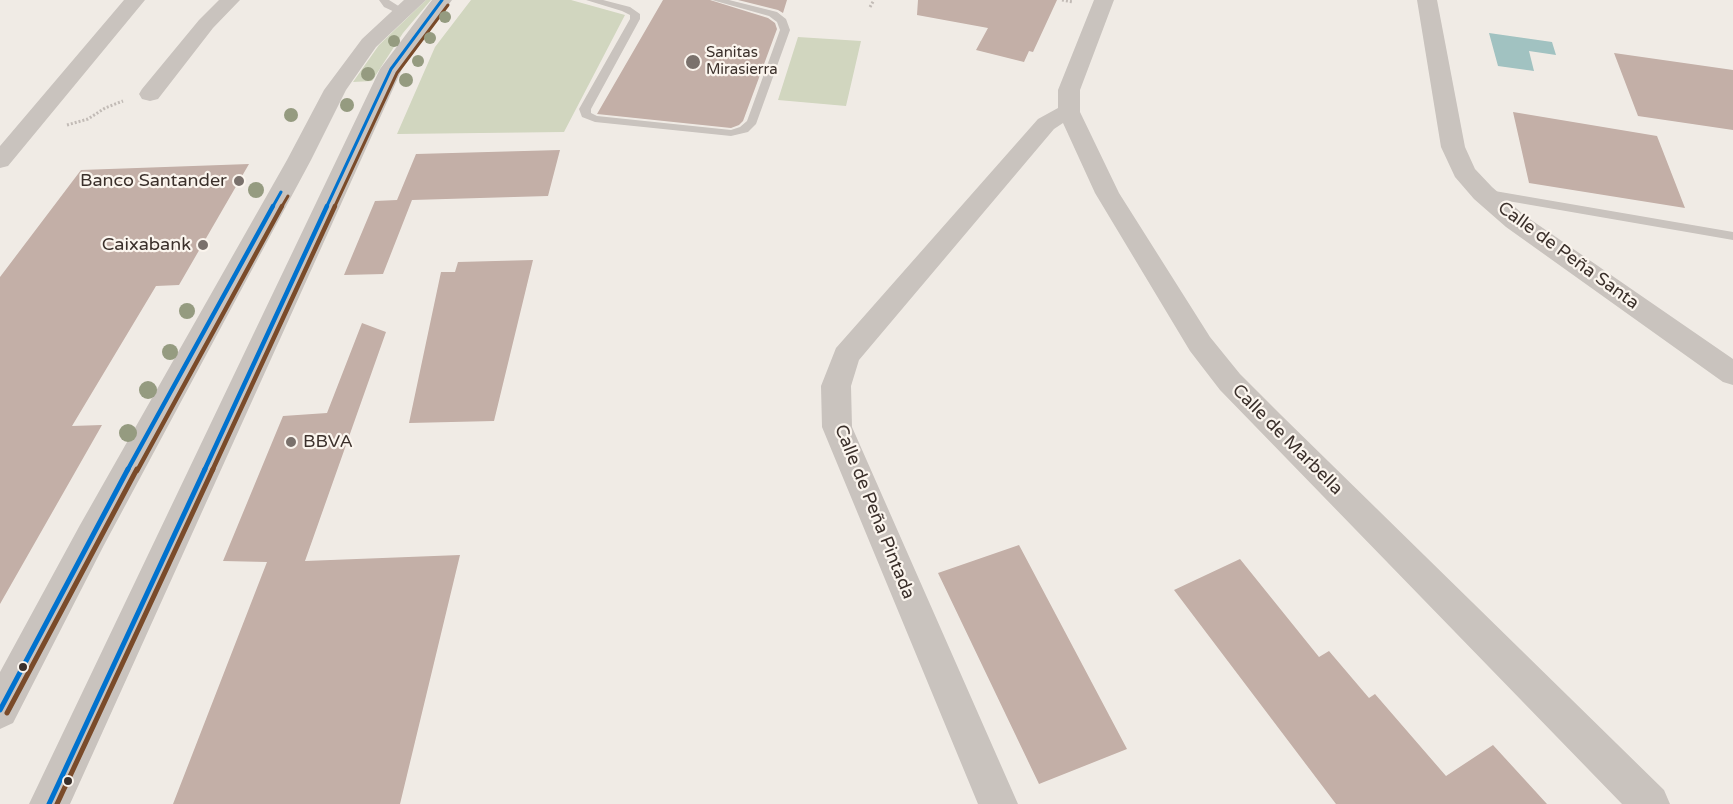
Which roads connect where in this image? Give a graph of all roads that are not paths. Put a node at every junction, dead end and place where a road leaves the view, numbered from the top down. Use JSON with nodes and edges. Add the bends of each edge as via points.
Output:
{"nodes":[{"id":1,"x":135,"y":0,"type":"edge"},
{"id":2,"x":230,"y":0,"type":"edge"},
{"id":3,"x":442,"y":0,"type":"edge"},
{"id":4,"x":591,"y":0,"type":"edge"},
{"id":5,"x":717,"y":0,"type":"edge"},
{"id":6,"x":1104,"y":0,"type":"edge"},
{"id":7,"x":1427,"y":0,"type":"edge"},
{"id":8,"x":401,"y":4,"type":"edge"},
{"id":9,"x":150,"y":94,"type":"road end"},
{"id":10,"x":1069,"y":112,"type":"junction"},
{"id":11,"x":365,"y":122,"type":"junction"},
{"id":12,"x":318,"y":123,"type":"junction"},
{"id":13,"x":349,"y":155,"type":"junction"},
{"id":14,"x":0,"y":160,"type":"edge"},
{"id":15,"x":299,"y":160,"type":"junction"},
{"id":16,"x":1483,"y":193,"type":"junction"},
{"id":17,"x":1733,"y":236,"type":"edge"},
{"id":18,"x":1733,"y":374,"type":"edge"},
{"id":19,"x":0,"y":710,"type":"edge"},
{"id":20,"x":50,"y":804,"type":"edge"},
{"id":21,"x":998,"y":804,"type":"edge"},
{"id":22,"x":1650,"y":804,"type":"edge"}],
"edges":[{"from":1,"to":14,"type":"street"},
{"from":2,"to":9,"type":"street"},
{"from":3,"to":11,"type":"street","via":[[391,69]]},
{"from":4,"to":5,"type":"lane","via":[[626,9],[635,14],[635,20],[585,109],[586,115],[731,133],[744,130],[752,122],[785,30],[782,21],[773,15]]},
{"from":6,"to":10,"type":"street","via":[[1069,90]]},
{"from":7,"to":16,"type":"street","name":"Calle de Peña Santa","via":[[1453,147],[1464,172]]},
{"from":8,"to":12,"type":"street","via":[[356,59]]},
{"from":10,"to":21,"type":"street","name":"Calle de Peña Pintada","via":[[1046,124],[846,356],[836,386],[837,427]]},
{"from":10,"to":22,"type":"street","name":"Calle de Marbella","via":[[1107,193],[1200,344],[1230,382]]},
{"from":11,"to":12,"type":"street"},
{"from":11,"to":13,"type":"street"},
{"from":12,"to":15,"type":"street"},
{"from":13,"to":15,"type":"street","via":[[325,154]]},
{"from":13,"to":20,"type":"street"},
{"from":15,"to":19,"type":"street"},
{"from":16,"to":17,"type":"lane"},
{"from":16,"to":18,"type":"street","name":"Calle de Peña Santa","via":[[1515,221]]}]}
